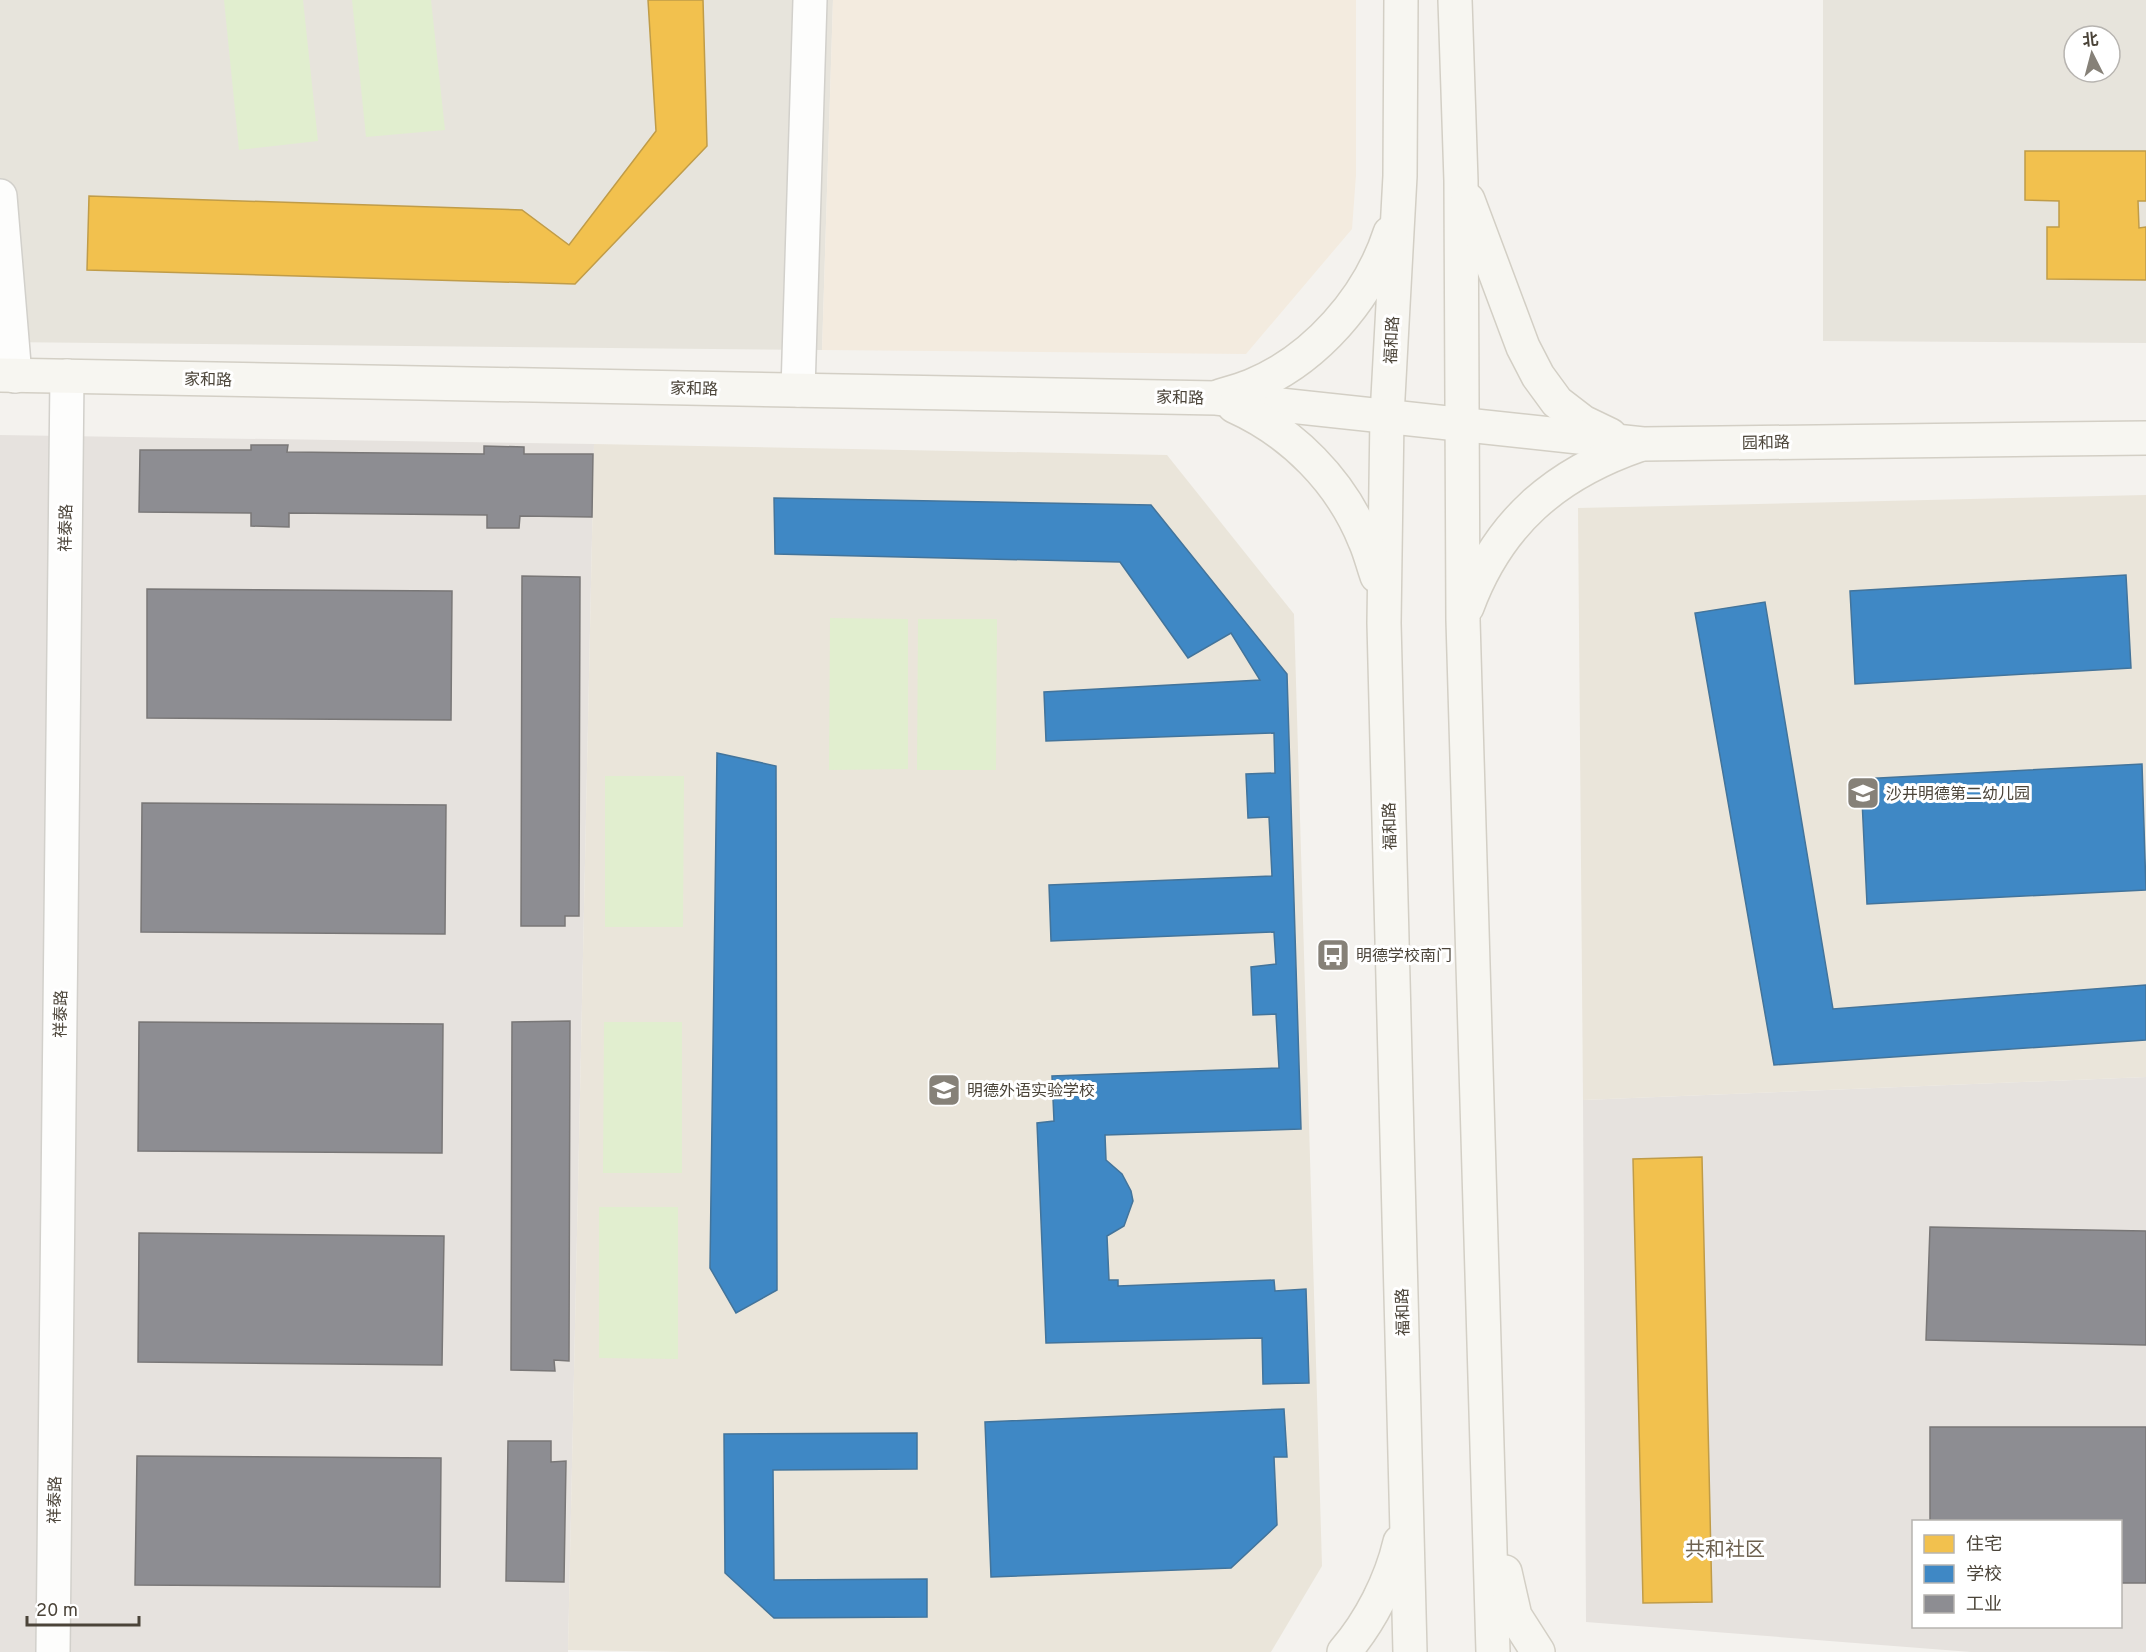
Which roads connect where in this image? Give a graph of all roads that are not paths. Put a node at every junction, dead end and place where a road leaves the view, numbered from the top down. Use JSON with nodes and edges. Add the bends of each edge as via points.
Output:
{"nodes":[{"id":1,"x":810,"y":0,"type":"edge"},
{"id":2,"x":1401,"y":0,"type":"edge"},
{"id":3,"x":1455,"y":0,"type":"edge"},
{"id":4,"x":1461,"y":181,"type":"junction"},
{"id":5,"x":0,"y":196,"type":"edge"},
{"id":6,"x":1398,"y":208,"type":"junction"},
{"id":7,"x":8,"y":376,"type":"edge"},
{"id":8,"x":67,"y":376,"type":"junction"},
{"id":9,"x":798,"y":390,"type":"junction"},
{"id":10,"x":1216,"y":398,"type":"junction"},
{"id":11,"x":1387,"y":416,"type":"junction"},
{"id":12,"x":1462,"y":424,"type":"junction"},
{"id":13,"x":2146,"y":438,"type":"edge"},
{"id":14,"x":1643,"y":444,"type":"junction"},
{"id":15,"x":1463,"y":620,"type":"junction"},
{"id":16,"x":1384,"y":623,"type":"junction"},
{"id":17,"x":1489,"y":1506,"type":"junction"},
{"id":18,"x":1407,"y":1508,"type":"junction"},
{"id":19,"x":53,"y":1652,"type":"edge"},
{"id":20,"x":1344,"y":1652,"type":"edge"},
{"id":21,"x":1410,"y":1652,"type":"edge"},
{"id":22,"x":1493,"y":1652,"type":"edge"},
{"id":23,"x":1538,"y":1652,"type":"edge"}],
"edges":[{"from":1,"to":9,"type":"street"},
{"from":2,"to":6,"type":"main road","name":"福和路"},
{"from":3,"to":4,"type":"main road"},
{"from":4,"to":12,"type":"main road"},
{"from":4,"to":14,"type":"main road","via":[[1538,376],[1557,402],[1583,422],[1612,436]]},
{"from":5,"to":7,"type":"street"},
{"from":6,"to":10,"type":"main road","via":[[1369,281],[1339,321],[1287,366],[1252,386]]},
{"from":6,"to":11,"type":"main road","name":"福和路"},
{"from":7,"to":8,"type":"main road","name":"家和路"},
{"from":8,"to":9,"type":"main road","name":"家和路"},
{"from":8,"to":19,"type":"street","name":"祥泰路"},
{"from":9,"to":10,"type":"main road","name":"家和路"},
{"from":10,"to":11,"type":"main road","name":"家和路"},
{"from":10,"to":16,"type":"main road","via":[[1254,415],[1289,439],[1320,469],[1346,503],[1365,541],[1378,581]]},
{"from":11,"to":12,"type":"main road","name":"园和路"},
{"from":11,"to":16,"type":"main road","name":"福和路"},
{"from":12,"to":14,"type":"main road","name":"园和路"},
{"from":12,"to":15,"type":"main road"},
{"from":13,"to":14,"type":"main road","name":"园和路"},
{"from":14,"to":15,"type":"main road","via":[[1587,466],[1538,501],[1492,555]]},
{"from":15,"to":17,"type":"main road"},
{"from":16,"to":18,"type":"main road","name":"福和路"},
{"from":17,"to":22,"type":"main road"},
{"from":17,"to":23,"type":"main road","via":[[1515,1616]]},
{"from":18,"to":20,"type":"main road","via":[[1386,1582],[1370,1616]]},
{"from":18,"to":21,"type":"main road","name":"福和路"}]}
